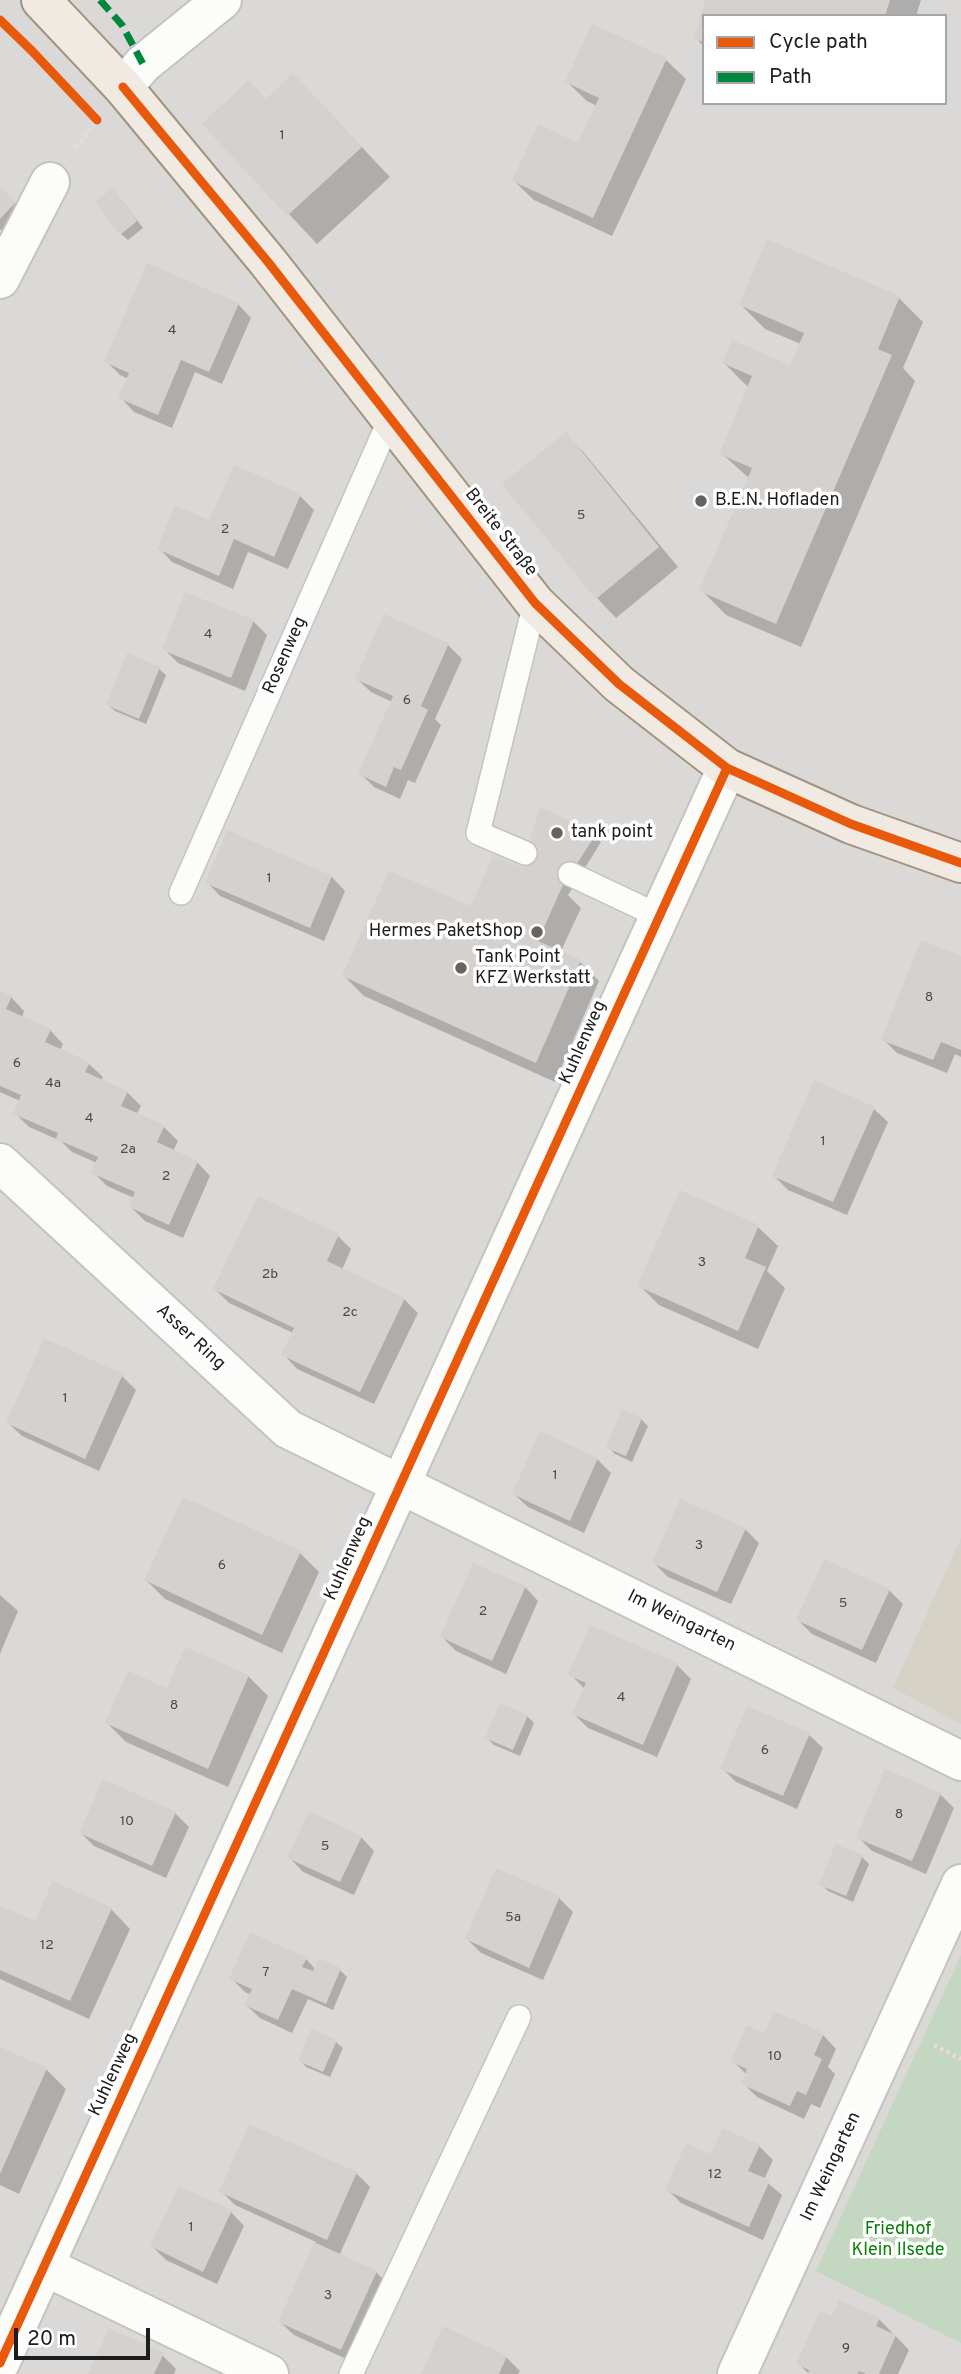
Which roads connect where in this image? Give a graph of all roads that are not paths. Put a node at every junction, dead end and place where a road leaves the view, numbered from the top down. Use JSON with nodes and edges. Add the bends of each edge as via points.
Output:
{"nodes":[{"id":1,"x":41,"y":0,"type":"edge"},
{"id":2,"x":222,"y":0,"type":"edge"},
{"id":3,"x":123,"y":87,"type":"junction"},
{"id":4,"x":50,"y":182,"type":"road end"},
{"id":5,"x":0,"y":279,"type":"edge"},
{"id":6,"x":390,"y":419,"type":"junction"},
{"id":7,"x":535,"y":603,"type":"junction"},
{"id":8,"x":727,"y":768,"type":"junction"},
{"id":9,"x":525,"y":853,"type":"dead end"},
{"id":10,"x":961,"y":863,"type":"edge"},
{"id":11,"x":570,"y":874,"type":"dead end"},
{"id":12,"x":181,"y":893,"type":"dead end"},
{"id":13,"x":659,"y":916,"type":"junction"},
{"id":14,"x":0,"y":1163,"type":"edge"},
{"id":15,"x":401,"y":1483,"type":"junction"},
{"id":16,"x":961,"y":1761,"type":"edge"},
{"id":17,"x":961,"y":1884,"type":"edge"},
{"id":18,"x":519,"y":2017,"type":"dead end"},
{"id":19,"x":44,"y":2266,"type":"junction"},
{"id":20,"x":0,"y":2363,"type":"edge"},
{"id":21,"x":270,"y":2374,"type":"edge"},
{"id":22,"x":351,"y":2374,"type":"edge"},
{"id":23,"x":737,"y":2374,"type":"edge"}],
"edges":[{"from":1,"to":3,"type":"main road","name":"Breite Straße"},
{"from":2,"to":3,"type":"street","via":[[143,64]]},
{"from":3,"to":6,"type":"main road","name":"Breite Straße"},
{"from":4,"to":5,"type":"street"},
{"from":6,"to":7,"type":"main road","name":"Breite Straße"},
{"from":6,"to":12,"type":"lane","name":"Rosenweg"},
{"from":7,"to":8,"type":"main road","name":"Breite Straße","via":[[619,684]]},
{"from":7,"to":9,"type":"lane","via":[[478,833]]},
{"from":8,"to":10,"type":"main road","name":"Breite Straße","via":[[851,824]]},
{"from":8,"to":13,"type":"street","name":"Kuhlenweg"},
{"from":11,"to":13,"type":"lane"},
{"from":13,"to":15,"type":"street","name":"Kuhlenweg"},
{"from":14,"to":15,"type":"street","name":"Asser Ring","via":[[288,1429]]},
{"from":15,"to":16,"type":"street","name":"Im Weingarten"},
{"from":15,"to":19,"type":"street","name":"Kuhlenweg"},
{"from":17,"to":23,"type":"street","name":"Im Weingarten"},
{"from":18,"to":22,"type":"lane"},
{"from":19,"to":20,"type":"street","name":"Kuhlenweg"},
{"from":19,"to":21,"type":"street"}]}
